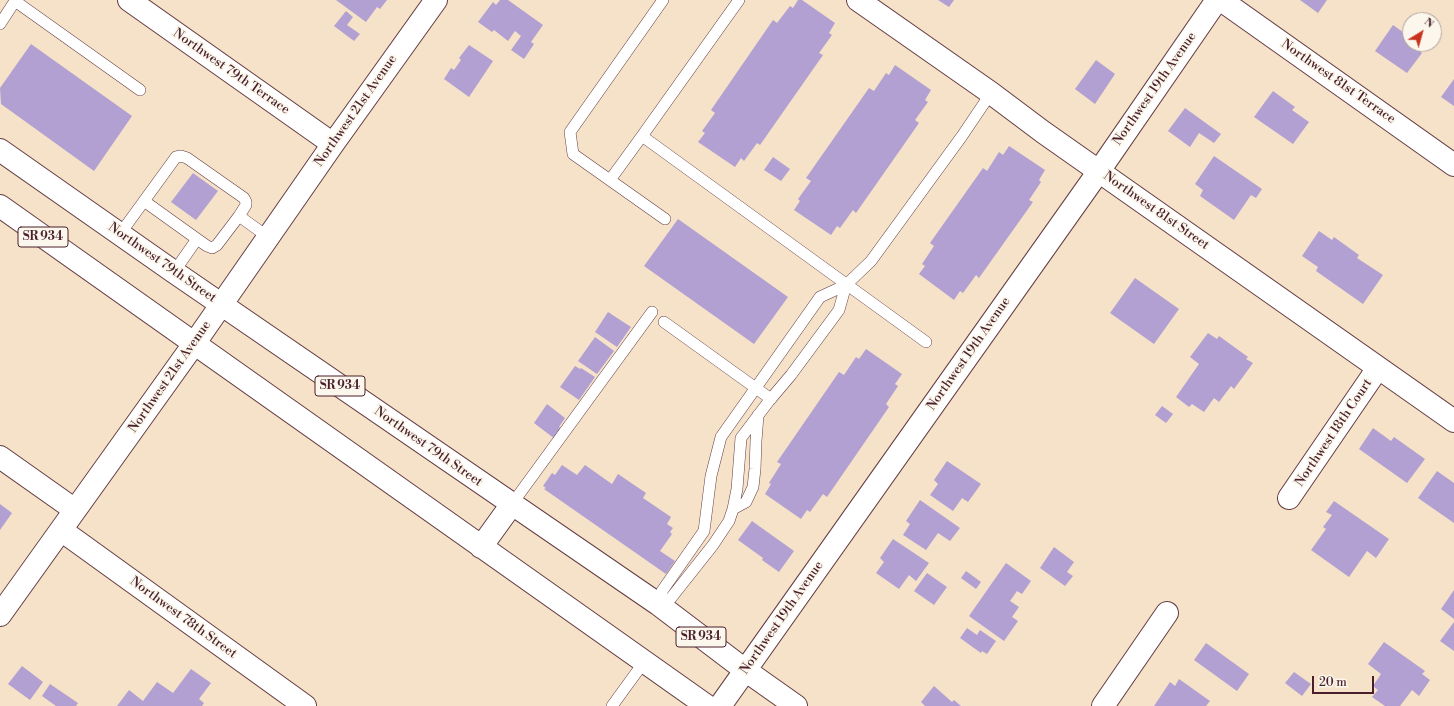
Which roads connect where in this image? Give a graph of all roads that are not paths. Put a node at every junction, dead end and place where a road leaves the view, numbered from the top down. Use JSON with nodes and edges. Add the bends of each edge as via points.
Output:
{"nodes":[{"id":1,"x":129,"y":0,"type":"edge"},
{"id":2,"x":436,"y":0,"type":"edge"},
{"id":3,"x":663,"y":0,"type":"edge"},
{"id":4,"x":739,"y":0,"type":"edge"},
{"id":5,"x":858,"y":0,"type":"edge"},
{"id":6,"x":1217,"y":0,"type":"edge"},
{"id":7,"x":1221,"y":0,"type":"edge"},
{"id":8,"x":0,"y":24,"type":"edge"},
{"id":9,"x":140,"y":90,"type":"dead end"},
{"id":10,"x":991,"y":93,"type":"junction"},
{"id":11,"x":642,"y":136,"type":"junction"},
{"id":12,"x":333,"y":144,"type":"junction"},
{"id":13,"x":0,"y":150,"type":"edge"},
{"id":14,"x":1454,"y":165,"type":"edge"},
{"id":15,"x":1099,"y":171,"type":"junction"},
{"id":16,"x":610,"y":180,"type":"junction"},
{"id":17,"x":144,"y":201,"type":"junction"},
{"id":18,"x":0,"y":206,"type":"edge"},
{"id":19,"x":239,"y":216,"type":"junction"},
{"id":20,"x":665,"y":219,"type":"dead end"},
{"id":21,"x":120,"y":234,"type":"junction"},
{"id":22,"x":268,"y":237,"type":"junction"},
{"id":23,"x":197,"y":239,"type":"junction"},
{"id":24,"x":174,"y":272,"type":"junction"},
{"id":25,"x":846,"y":285,"type":"junction"},
{"id":26,"x":222,"y":305,"type":"junction"},
{"id":27,"x":652,"y":312,"type":"dead end"},
{"id":28,"x":664,"y":322,"type":"dead end"},
{"id":29,"x":926,"y":342,"type":"dead end"},
{"id":30,"x":194,"y":344,"type":"junction"},
{"id":31,"x":1378,"y":368,"type":"junction"},
{"id":32,"x":756,"y":387,"type":"junction"},
{"id":33,"x":771,"y":399,"type":"junction"},
{"id":34,"x":758,"y":416,"type":"junction"},
{"id":35,"x":1454,"y":422,"type":"edge"},
{"id":36,"x":0,"y":457,"type":"edge"},
{"id":37,"x":1289,"y":498,"type":"dead end"},
{"id":38,"x":512,"y":504,"type":"junction"},
{"id":39,"x":733,"y":509,"type":"junction"},
{"id":40,"x":75,"y":510,"type":"junction"},
{"id":41,"x":61,"y":530,"type":"junction"},
{"id":42,"x":481,"y":547,"type":"junction"},
{"id":43,"x":658,"y":604,"type":"junction"},
{"id":44,"x":1167,"y":613,"type":"dead end"},
{"id":45,"x":0,"y":615,"type":"edge"},
{"id":46,"x":644,"y":662,"type":"junction"},
{"id":47,"x":745,"y":670,"type":"junction"},
{"id":48,"x":305,"y":706,"type":"edge"},
{"id":49,"x":612,"y":706,"type":"edge"},
{"id":50,"x":707,"y":706,"type":"edge"},
{"id":51,"x":720,"y":706,"type":"edge"},
{"id":52,"x":796,"y":706,"type":"edge"},
{"id":53,"x":1103,"y":706,"type":"edge"}],
"edges":[{"from":1,"to":12,"type":"street","name":"Northwest 79th Terrace"},
{"from":2,"to":12,"type":"street","name":"Northwest 21st Avenue"},
{"from":3,"to":16,"type":"lane","via":[[570,132],[573,154]]},
{"from":4,"to":11,"type":"lane"},
{"from":5,"to":10,"type":"street","name":"Northwest 81st Street"},
{"from":6,"to":15,"type":"street","name":"Northwest 19th Avenue"},
{"from":7,"to":14,"type":"street","name":"Northwest 81st Terrace"},
{"from":8,"to":9,"type":"lane","via":[[15,1]]},
{"from":10,"to":15,"type":"street","name":"Northwest 81st Street"},
{"from":10,"to":25,"type":"lane","via":[[871,261]]},
{"from":11,"to":16,"type":"lane"},
{"from":11,"to":25,"type":"lane"},
{"from":12,"to":22,"type":"street","name":"Northwest 21st Avenue"},
{"from":13,"to":21,"type":"street","name":"Northwest 79th Street","number":"SR 934"},
{"from":15,"to":31,"type":"street","name":"Northwest 81st Street"},
{"from":15,"to":47,"type":"street","name":"Northwest 19th Avenue"},
{"from":16,"to":20,"type":"lane"},
{"from":17,"to":19,"type":"lane","via":[[176,158],[181,156],[244,198],[246,205]]},
{"from":17,"to":21,"type":"lane"},
{"from":17,"to":23,"type":"lane"},
{"from":18,"to":30,"type":"street","number":"SR 934"},
{"from":19,"to":22,"type":"lane"},
{"from":19,"to":23,"type":"lane","via":[[212,248]]},
{"from":21,"to":24,"type":"street","name":"Northwest 79th Street","number":"SR 934"},
{"from":22,"to":26,"type":"street","name":"Northwest 21st Avenue"},
{"from":23,"to":24,"type":"lane"},
{"from":24,"to":26,"type":"street","name":"Northwest 79th Street","number":"SR 934"},
{"from":25,"to":29,"type":"lane"},
{"from":25,"to":32,"type":"lane","via":[[820,297]]},
{"from":25,"to":33,"type":"lane","via":[[839,310]]},
{"from":26,"to":30,"type":"street","name":"Northwest 21st Avenue"},
{"from":26,"to":38,"type":"street","name":"Northwest 79th Street","number":"SR 934"},
{"from":27,"to":38,"type":"lane"},
{"from":28,"to":32,"type":"lane"},
{"from":30,"to":40,"type":"street","name":"Northwest 21st Avenue"},
{"from":30,"to":42,"type":"street","number":"SR 934"},
{"from":31,"to":35,"type":"street","name":"Northwest 81st Street"},
{"from":31,"to":37,"type":"street","name":"Northwest 18th Court"},
{"from":32,"to":33,"type":"lane"},
{"from":32,"to":43,"type":"lane","via":[[721,437],[711,476],[704,531],[662,591]]},
{"from":33,"to":34,"type":"lane"},
{"from":34,"to":39,"type":"lane","via":[[741,438]]},
{"from":34,"to":39,"type":"lane","via":[[753,487],[746,502]]},
{"from":36,"to":40,"type":"street"},
{"from":38,"to":42,"type":"street"},
{"from":38,"to":43,"type":"street","name":"Northwest 79th Street","number":"SR 934"},
{"from":39,"to":43,"type":"lane","via":[[729,521],[713,545],[671,598]]},
{"from":40,"to":41,"type":"street","name":"Northwest 21st Avenue"},
{"from":41,"to":45,"type":"street","name":"Northwest 21st Avenue"},
{"from":41,"to":48,"type":"street","name":"Northwest 78th Street"},
{"from":42,"to":46,"type":"street","number":"SR 934"},
{"from":43,"to":47,"type":"street","name":"Northwest 79th Street","number":"SR 934"},
{"from":44,"to":53,"type":"street"},
{"from":46,"to":49,"type":"lane"},
{"from":46,"to":50,"type":"street","number":"SR 934"},
{"from":47,"to":51,"type":"street","name":"Northwest 19th Avenue"},
{"from":47,"to":52,"type":"street","name":"Northwest 79th Street","number":"SR 934"}]}
